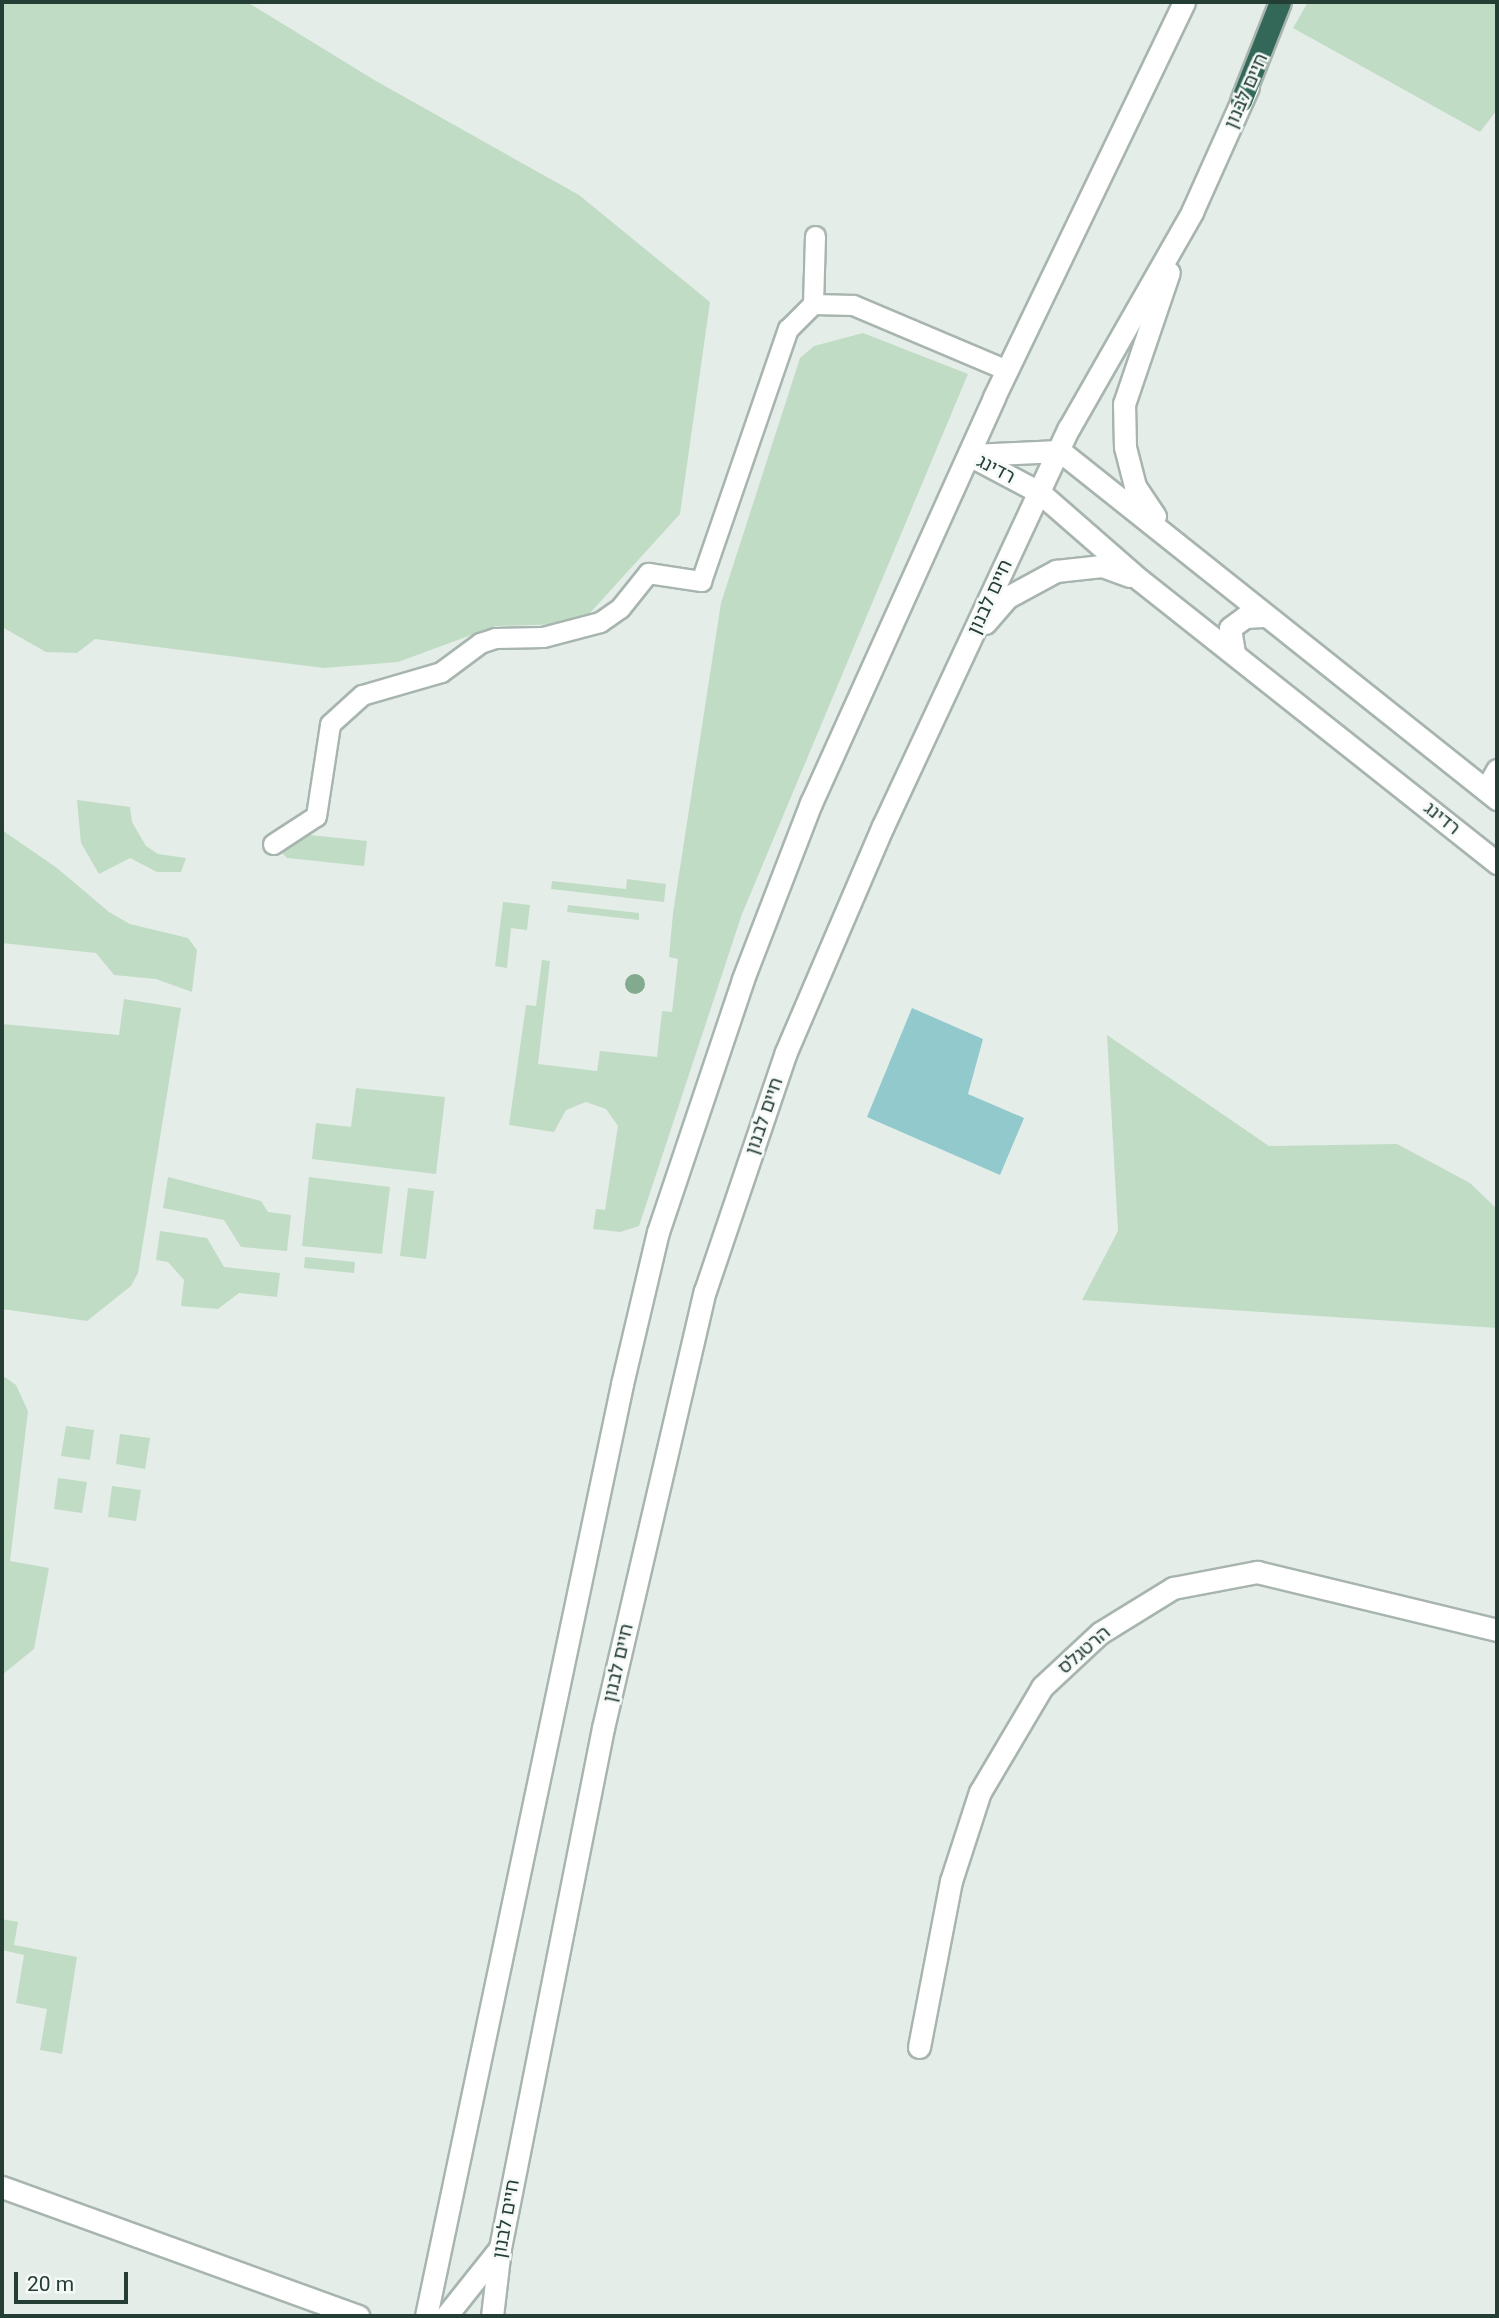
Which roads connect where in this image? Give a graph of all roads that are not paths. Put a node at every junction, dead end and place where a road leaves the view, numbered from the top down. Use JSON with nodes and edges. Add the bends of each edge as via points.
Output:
{"nodes":[{"id":1,"x":1184,"y":2,"type":"edge"},
{"id":2,"x":1280,"y":2,"type":"edge"},
{"id":3,"x":1287,"y":2,"type":"edge"},
{"id":4,"x":1241,"y":101,"type":"junction"},
{"id":5,"x":1192,"y":212,"type":"junction"},
{"id":6,"x":815,"y":236,"type":"dead end"},
{"id":7,"x":813,"y":304,"type":"junction"},
{"id":8,"x":1007,"y":370,"type":"junction"},
{"id":9,"x":1060,"y":451,"type":"junction"},
{"id":10,"x":969,"y":455,"type":"junction"},
{"id":11,"x":1040,"y":492,"type":"junction"},
{"id":12,"x":1186,"y":547,"type":"junction"},
{"id":13,"x":1140,"y":580,"type":"junction"},
{"id":14,"x":1263,"y":616,"type":"junction"},
{"id":15,"x":970,"y":640,"type":"junction"},
{"id":16,"x":1234,"y":653,"type":"junction"},
{"id":17,"x":1497,"y":771,"type":"edge"},
{"id":18,"x":1492,"y":795,"type":"edge"},
{"id":19,"x":273,"y":844,"type":"dead end"},
{"id":20,"x":1497,"y":863,"type":"edge"},
{"id":21,"x":1497,"y":1630,"type":"edge"},
{"id":22,"x":919,"y":2047,"type":"dead end"},
{"id":23,"x":2,"y":2187,"type":"edge"},
{"id":24,"x":500,"y":2248,"type":"junction"},
{"id":25,"x":358,"y":2316,"type":"edge"},
{"id":26,"x":426,"y":2316,"type":"edge"},
{"id":27,"x":446,"y":2316,"type":"edge"},
{"id":28,"x":492,"y":2316,"type":"edge"}],
"edges":[{"from":1,"to":8,"type":"main road"},
{"from":2,"to":4,"type":"highway"},
{"from":3,"to":4,"type":"main road","name":"חיים לבנון"},
{"from":4,"to":5,"type":"main road","name":"חיים לבנון"},
{"from":5,"to":9,"type":"main road","name":"חיים לבנון"},
{"from":5,"to":12,"type":"main road","via":[[1124,404],[1125,447],[1135,486],[1151,511]]},
{"from":6,"to":7,"type":"lane"},
{"from":7,"to":8,"type":"lane","via":[[853,305]]},
{"from":7,"to":19,"type":"lane","via":[[788,329],[701,581],[648,573],[620,608],[600,622],[543,637],[495,638],[441,672],[362,695],[330,724],[316,816]]},
{"from":8,"to":10,"type":"main road"},
{"from":9,"to":10,"type":"main road","name":"רדינג"},
{"from":9,"to":11,"type":"main road","name":"חיים לבנון"},
{"from":9,"to":12,"type":"main road"},
{"from":10,"to":11,"type":"main road","name":"רדינג"},
{"from":10,"to":26,"type":"main road","via":[[811,803],[743,979],[658,1232]]},
{"from":11,"to":13,"type":"main road","name":"רדינג"},
{"from":11,"to":15,"type":"main road","name":"חיים לבנון"},
{"from":12,"to":14,"type":"main road"},
{"from":13,"to":15,"type":"main road","via":[[1102,566],[1056,571],[1008,597]]},
{"from":13,"to":16,"type":"main road","name":"רדינג"},
{"from":14,"to":16,"type":"main road","via":[[1245,617],[1230,628]]},
{"from":14,"to":18,"type":"main road"},
{"from":15,"to":24,"type":"main road","name":"חיים לבנון","via":[[786,1052],[705,1291],[603,1728]]},
{"from":16,"to":20,"type":"main road","name":"רדינג"},
{"from":17,"to":18,"type":"main road"},
{"from":21,"to":22,"type":"main road","name":"הרטגלס","via":[[1257,1572],[1173,1588],[1100,1633],[1042,1688],[980,1792],[951,1881]]},
{"from":23,"to":25,"type":"main road"},
{"from":24,"to":27,"type":"main road"},
{"from":24,"to":28,"type":"main road","name":"חיים לבנון"}]}
